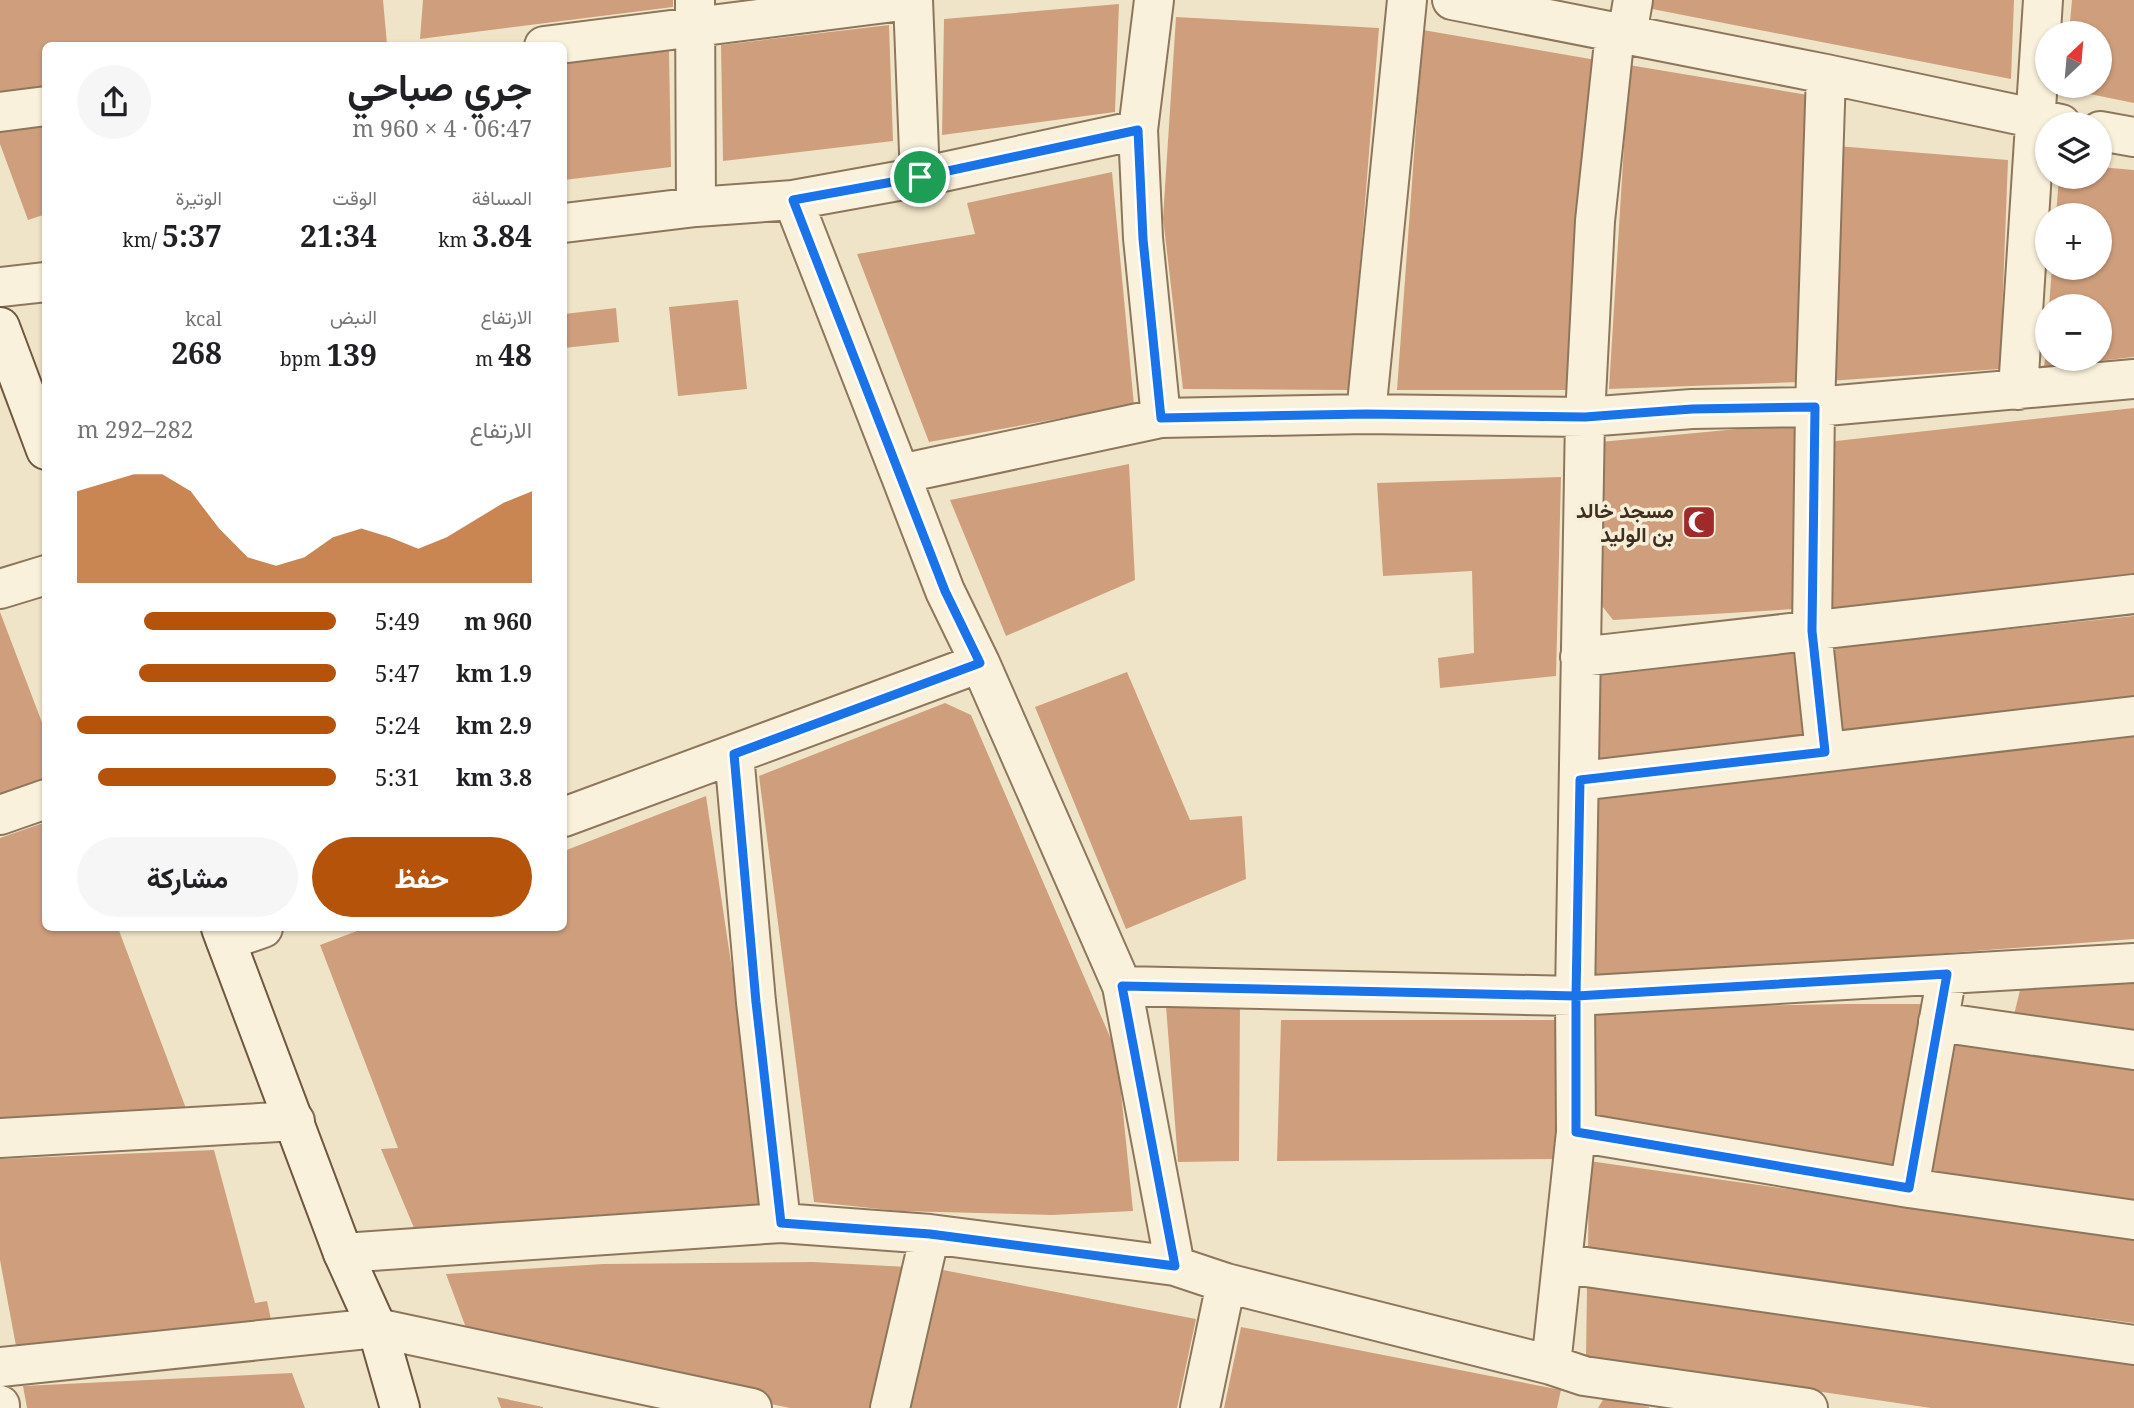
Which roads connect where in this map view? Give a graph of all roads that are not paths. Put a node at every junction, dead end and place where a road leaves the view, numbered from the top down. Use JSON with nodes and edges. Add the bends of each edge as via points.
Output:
{"nodes":[{"id":1,"x":912,"y":0,"type":"edge"},
{"id":2,"x":1154,"y":0,"type":"edge"},
{"id":3,"x":1407,"y":0,"type":"edge"},
{"id":4,"x":1452,"y":0,"type":"edge"},
{"id":5,"x":2043,"y":0,"type":"edge"},
{"id":6,"x":694,"y":14,"type":"edge"},
{"id":7,"x":1625,"y":22,"type":"edge"},
{"id":8,"x":563,"y":42,"type":"edge"},
{"id":9,"x":1826,"y":74,"type":"junction"},
{"id":10,"x":42,"y":107,"type":"edge"},
{"id":11,"x":0,"y":112,"type":"edge"},
{"id":12,"x":2047,"y":112,"type":"edge"},
{"id":13,"x":2035,"y":119,"type":"edge"},
{"id":14,"x":1138,"y":130,"type":"junction"},
{"id":15,"x":2112,"y":133,"type":"edge"},
{"id":16,"x":2134,"y":137,"type":"edge"},
{"id":17,"x":920,"y":177,"type":"junction"},
{"id":18,"x":2040,"y":189,"type":"edge"},
{"id":19,"x":793,"y":200,"type":"junction"},
{"id":20,"x":696,"y":207,"type":"junction"},
{"id":21,"x":567,"y":223,"type":"edge"},
{"id":22,"x":42,"y":282,"type":"edge"},
{"id":23,"x":0,"y":287,"type":"edge"},
{"id":24,"x":0,"y":327,"type":"edge"},
{"id":25,"x":2134,"y":379,"type":"edge"},
{"id":26,"x":2018,"y":390,"type":"junction"},
{"id":27,"x":1815,"y":407,"type":"junction"},
{"id":28,"x":1366,"y":414,"type":"junction"},
{"id":29,"x":1585,"y":417,"type":"junction"},
{"id":30,"x":1161,"y":418,"type":"junction"},
{"id":31,"x":42,"y":439,"type":"edge"},
{"id":32,"x":900,"y":474,"type":"junction"},
{"id":33,"x":42,"y":576,"type":"edge"},
{"id":34,"x":0,"y":589,"type":"edge"},
{"id":35,"x":2134,"y":594,"type":"edge"},
{"id":36,"x":1812,"y":631,"type":"junction"},
{"id":37,"x":1580,"y":657,"type":"junction"},
{"id":38,"x":980,"y":663,"type":"junction"},
{"id":39,"x":2134,"y":716,"type":"edge"},
{"id":40,"x":1825,"y":752,"type":"junction"},
{"id":41,"x":734,"y":754,"type":"junction"},
{"id":42,"x":1580,"y":780,"type":"junction"},
{"id":43,"x":42,"y":800,"type":"edge"},
{"id":44,"x":0,"y":815,"type":"edge"},
{"id":45,"x":567,"y":816,"type":"edge"},
{"id":46,"x":243,"y":931,"type":"edge"},
{"id":47,"x":223,"y":934,"type":"edge"},
{"id":48,"x":2134,"y":962,"type":"edge"},
{"id":49,"x":1947,"y":974,"type":"junction"},
{"id":50,"x":1122,"y":986,"type":"junction"},
{"id":51,"x":1576,"y":996,"type":"junction"},
{"id":52,"x":1938,"y":1022,"type":"junction"},
{"id":53,"x":2134,"y":1050,"type":"edge"},
{"id":54,"x":295,"y":1121,"type":"junction"},
{"id":55,"x":1576,"y":1132,"type":"junction"},
{"id":56,"x":0,"y":1138,"type":"edge"},
{"id":57,"x":1909,"y":1188,"type":"junction"},
{"id":58,"x":2134,"y":1220,"type":"edge"},
{"id":59,"x":781,"y":1223,"type":"junction"},
{"id":60,"x":930,"y":1234,"type":"junction"},
{"id":61,"x":343,"y":1253,"type":"junction"},
{"id":62,"x":1564,"y":1264,"type":"junction"},
{"id":63,"x":1175,"y":1266,"type":"junction"},
{"id":64,"x":1226,"y":1283,"type":"junction"},
{"id":65,"x":380,"y":1335,"type":"junction"},
{"id":66,"x":2134,"y":1345,"type":"edge"},
{"id":67,"x":0,"y":1367,"type":"edge"},
{"id":68,"x":1571,"y":1383,"type":"edge"},
{"id":69,"x":400,"y":1408,"type":"edge"},
{"id":70,"x":418,"y":1408,"type":"edge"},
{"id":71,"x":752,"y":1408,"type":"edge"},
{"id":72,"x":890,"y":1408,"type":"edge"},
{"id":73,"x":1200,"y":1408,"type":"edge"},
{"id":74,"x":1808,"y":1408,"type":"edge"}],
"edges":[{"from":1,"to":6,"type":"street"},
{"from":1,"to":17,"type":"street"},
{"from":2,"to":14,"type":"street"},
{"from":3,"to":28,"type":"street"},
{"from":4,"to":7,"type":"street"},
{"from":5,"to":12,"type":"street"},
{"from":6,"to":8,"type":"street"},
{"from":6,"to":20,"type":"street"},
{"from":7,"to":9,"type":"street"},
{"from":7,"to":29,"type":"street","via":[[1595,221]]},
{"from":9,"to":13,"type":"street"},
{"from":9,"to":27,"type":"street"},
{"from":10,"to":11,"type":"street"},
{"from":14,"to":17,"type":"street"},
{"from":14,"to":30,"type":"street","via":[[1143,239]]},
{"from":15,"to":16,"type":"street"},
{"from":17,"to":19,"type":"street"},
{"from":18,"to":26,"type":"street"},
{"from":19,"to":20,"type":"street"},
{"from":19,"to":32,"type":"street"},
{"from":20,"to":21,"type":"street"},
{"from":22,"to":23,"type":"street"},
{"from":24,"to":31,"type":"street"},
{"from":25,"to":26,"type":"street"},
{"from":26,"to":27,"type":"street"},
{"from":27,"to":29,"type":"street"},
{"from":27,"to":36,"type":"street"},
{"from":28,"to":29,"type":"street"},
{"from":28,"to":30,"type":"street"},
{"from":29,"to":37,"type":"street"},
{"from":30,"to":32,"type":"street"},
{"from":32,"to":38,"type":"street","via":[[945,591]]},
{"from":33,"to":34,"type":"street"},
{"from":35,"to":36,"type":"street"},
{"from":36,"to":37,"type":"street"},
{"from":36,"to":40,"type":"street"},
{"from":37,"to":42,"type":"street"},
{"from":38,"to":41,"type":"street"},
{"from":38,"to":50,"type":"street"},
{"from":39,"to":40,"type":"street"},
{"from":40,"to":42,"type":"street"},
{"from":41,"to":45,"type":"street"},
{"from":41,"to":59,"type":"street"},
{"from":42,"to":51,"type":"street"},
{"from":43,"to":44,"type":"street"},
{"from":46,"to":47,"type":"street"},
{"from":47,"to":54,"type":"street"},
{"from":48,"to":49,"type":"street"},
{"from":49,"to":51,"type":"street"},
{"from":49,"to":52,"type":"street"},
{"from":50,"to":51,"type":"street"},
{"from":50,"to":63,"type":"street"},
{"from":51,"to":55,"type":"street"},
{"from":52,"to":53,"type":"street"},
{"from":52,"to":57,"type":"street"},
{"from":54,"to":56,"type":"street"},
{"from":54,"to":61,"type":"street"},
{"from":55,"to":57,"type":"street"},
{"from":55,"to":62,"type":"street"},
{"from":57,"to":58,"type":"street"},
{"from":59,"to":60,"type":"street"},
{"from":59,"to":61,"type":"street"},
{"from":60,"to":63,"type":"street"},
{"from":60,"to":72,"type":"street"},
{"from":61,"to":65,"type":"street"},
{"from":62,"to":66,"type":"street"},
{"from":62,"to":68,"type":"street"},
{"from":63,"to":64,"type":"street"},
{"from":64,"to":68,"type":"street"},
{"from":64,"to":73,"type":"street"},
{"from":65,"to":67,"type":"street"},
{"from":65,"to":69,"type":"street"},
{"from":65,"to":70,"type":"street","via":[[394,1354]]},
{"from":65,"to":71,"type":"street"},
{"from":68,"to":74,"type":"street"}]}
